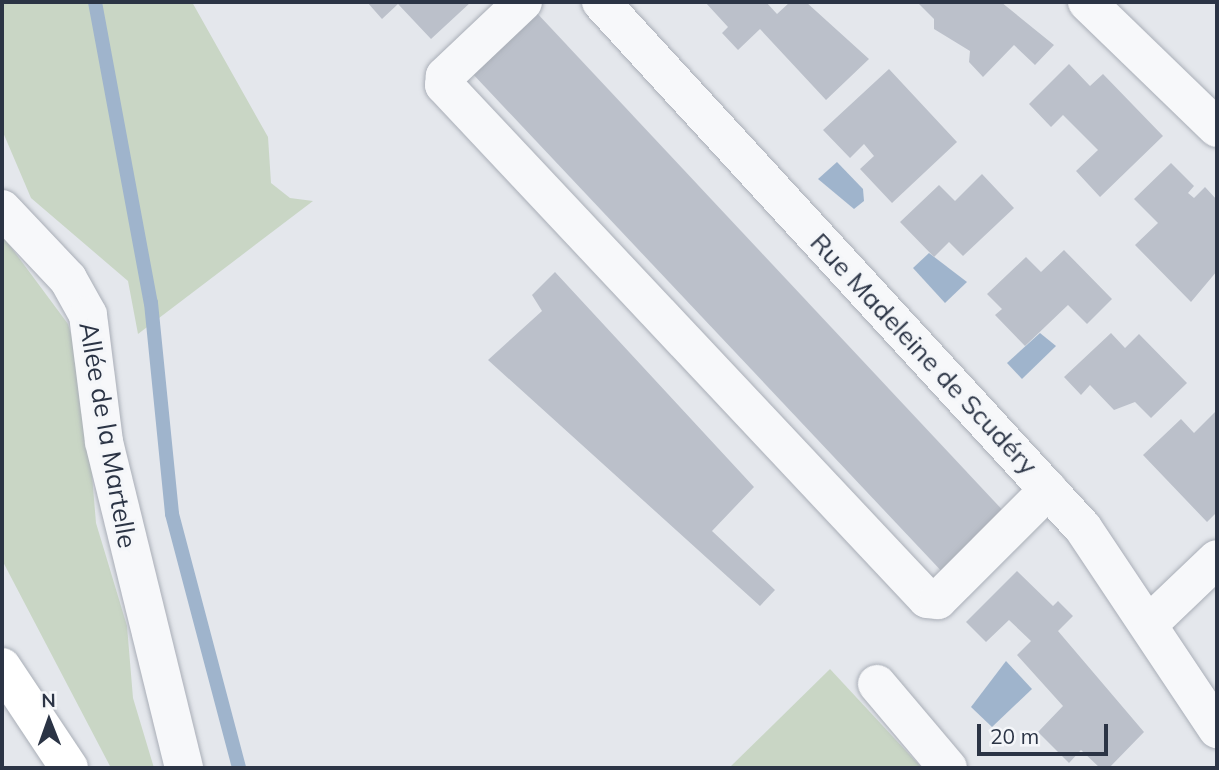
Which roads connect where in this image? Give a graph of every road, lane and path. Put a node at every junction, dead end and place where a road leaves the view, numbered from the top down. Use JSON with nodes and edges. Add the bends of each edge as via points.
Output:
{"nodes":[{"id":1,"x":523,"y":2,"type":"edge"},
{"id":2,"x":601,"y":2,"type":"edge"},
{"id":3,"x":1087,"y":2,"type":"edge"},
{"id":4,"x":1217,"y":128,"type":"edge"},
{"id":5,"x":2,"y":209,"type":"edge"},
{"id":6,"x":1048,"y":490,"type":"junction"},
{"id":7,"x":1217,"y":559,"type":"edge"},
{"id":8,"x":1151,"y":622,"type":"junction"},
{"id":9,"x":2,"y":667,"type":"edge"},
{"id":10,"x":2,"y":679,"type":"edge"},
{"id":11,"x":877,"y":684,"type":"dead end"},
{"id":12,"x":1217,"y":729,"type":"edge"},
{"id":13,"x":44,"y":768,"type":"edge"},
{"id":14,"x":69,"y":768,"type":"edge"},
{"id":15,"x":184,"y":768,"type":"edge"},
{"id":16,"x":948,"y":768,"type":"edge"}],
"edges":[{"from":1,"to":6,"type":"street","via":[[446,76],[444,85],[927,599],[938,600]]},
{"from":2,"to":6,"type":"street","name":"Rue Madeleine de Scudéry"},
{"from":3,"to":4,"type":"street"},
{"from":5,"to":15,"type":"street","name":"Allée de la Martelle","via":[[68,279],[89,315],[104,442]]},
{"from":6,"to":8,"type":"street","name":"Rue Madeleine de Scudéry"},
{"from":7,"to":8,"type":"street"},
{"from":8,"to":12,"type":"street","name":"Rue Madeleine de Scudéry"},
{"from":9,"to":14,"type":"main road"},
{"from":10,"to":13,"type":"main road"},
{"from":11,"to":16,"type":"street"}]}
